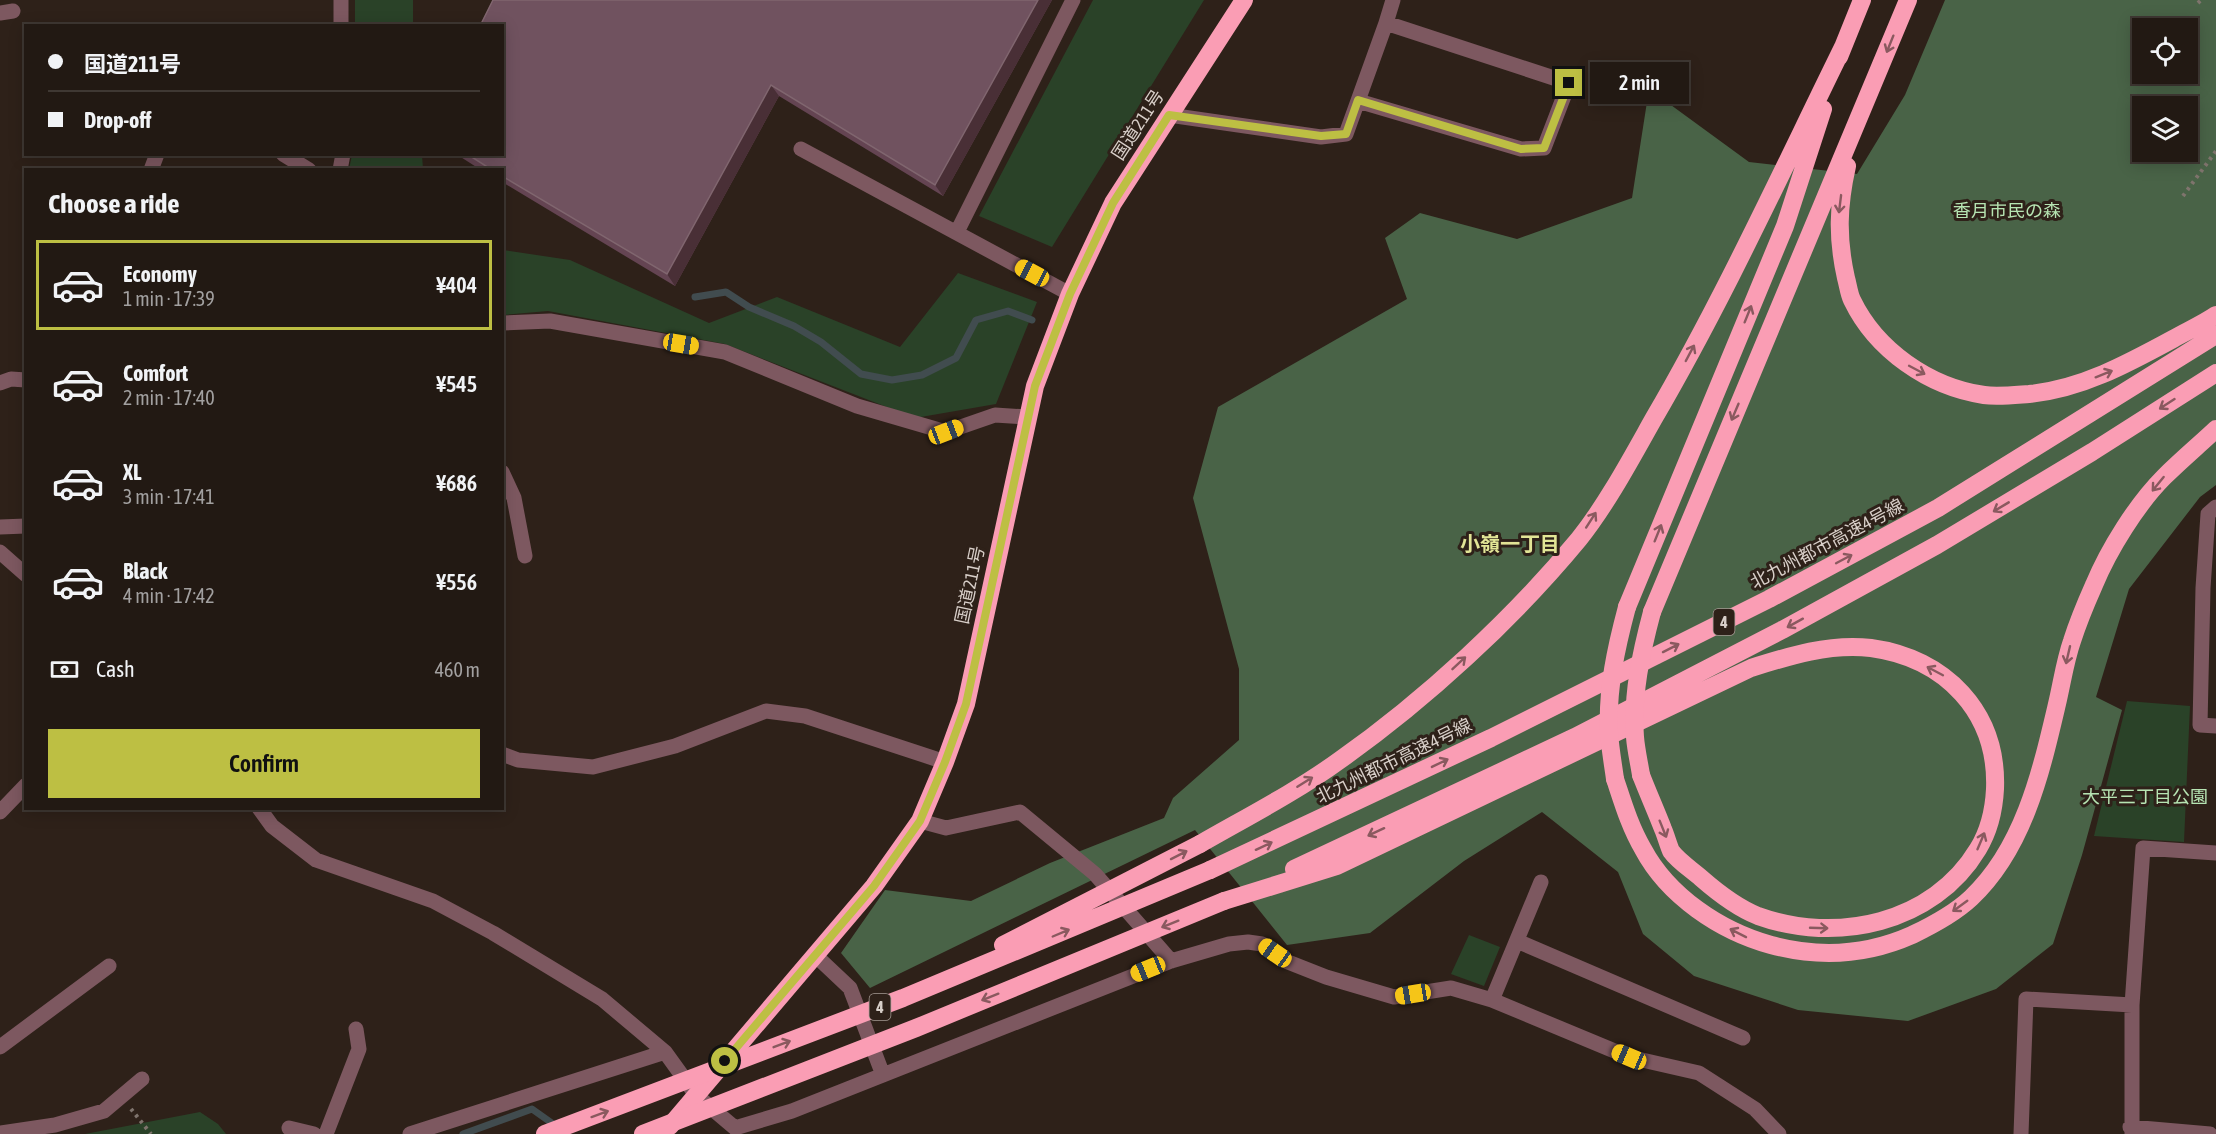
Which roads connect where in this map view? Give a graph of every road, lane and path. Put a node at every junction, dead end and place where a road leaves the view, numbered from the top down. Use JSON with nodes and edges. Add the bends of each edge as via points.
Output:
{"nodes":[{"id":1,"x":341,"y":0,"type":"edge"},
{"id":2,"x":1073,"y":0,"type":"edge"},
{"id":3,"x":1244,"y":0,"type":"edge"},
{"id":4,"x":1393,"y":0,"type":"edge"},
{"id":5,"x":1862,"y":0,"type":"edge"},
{"id":6,"x":1908,"y":0,"type":"edge"},
{"id":7,"x":1386,"y":23,"type":"junction"},
{"id":8,"x":341,"y":24,"type":"edge"},
{"id":9,"x":1843,"y":47,"type":"junction"},
{"id":10,"x":1873,"y":87,"type":"junction"},
{"id":11,"x":1358,"y":100,"type":"junction"},
{"id":12,"x":1169,"y":115,"type":"junction"},
{"id":13,"x":801,"y":149,"type":"dead end"},
{"id":14,"x":2216,"y":151,"type":"edge"},
{"id":15,"x":286,"y":156,"type":"edge"},
{"id":16,"x":306,"y":168,"type":"edge"},
{"id":17,"x":2183,"y":196,"type":"dead end"},
{"id":18,"x":957,"y":232,"type":"junction"},
{"id":19,"x":1070,"y":294,"type":"junction"},
{"id":20,"x":2216,"y":315,"type":"edge"},
{"id":21,"x":504,"y":323,"type":"edge"},
{"id":22,"x":2216,"y":335,"type":"edge"},
{"id":23,"x":2216,"y":373,"type":"edge"},
{"id":24,"x":24,"y":380,"type":"edge"},
{"id":25,"x":0,"y":383,"type":"edge"},
{"id":26,"x":1028,"y":417,"type":"junction"},
{"id":27,"x":2216,"y":429,"type":"edge"},
{"id":28,"x":504,"y":476,"type":"edge"},
{"id":29,"x":2216,"y":507,"type":"edge"},
{"id":30,"x":24,"y":526,"type":"edge"},
{"id":31,"x":0,"y":527,"type":"edge"},
{"id":32,"x":0,"y":552,"type":"edge"},
{"id":33,"x":525,"y":556,"type":"dead end"},
{"id":34,"x":24,"y":573,"type":"edge"},
{"id":35,"x":2216,"y":726,"type":"edge"},
{"id":36,"x":504,"y":755,"type":"edge"},
{"id":37,"x":945,"y":762,"type":"junction"},
{"id":38,"x":24,"y":787,"type":"edge"},
{"id":39,"x":260,"y":810,"type":"edge"},
{"id":40,"x":0,"y":812,"type":"edge"},
{"id":41,"x":920,"y":821,"type":"junction"},
{"id":42,"x":2216,"y":853,"type":"edge"},
{"id":43,"x":1541,"y":882,"type":"dead end"},
{"id":44,"x":1224,"y":901,"type":"junction"},
{"id":45,"x":1517,"y":941,"type":"junction"},
{"id":46,"x":815,"y":955,"type":"junction"},
{"id":47,"x":1171,"y":961,"type":"junction"},
{"id":48,"x":109,"y":966,"type":"dead end"},
{"id":49,"x":903,"y":998,"type":"junction"},
{"id":50,"x":1492,"y":1000,"type":"junction"},
{"id":51,"x":2132,"y":1005,"type":"junction"},
{"id":52,"x":356,"y":1029,"type":"dead end"},
{"id":53,"x":1743,"y":1038,"type":"dead end"},
{"id":54,"x":0,"y":1047,"type":"edge"},
{"id":55,"x":665,"y":1052,"type":"junction"},
{"id":56,"x":883,"y":1075,"type":"junction"},
{"id":57,"x":142,"y":1079,"type":"dead end"},
{"id":58,"x":696,"y":1095,"type":"junction"},
{"id":59,"x":121,"y":1097,"type":"junction"},
{"id":60,"x":289,"y":1128,"type":"dead end"},
{"id":61,"x":2131,"y":1131,"type":"edge"},
{"id":62,"x":0,"y":1133,"type":"edge"},
{"id":63,"x":151,"y":1134,"type":"edge"},
{"id":64,"x":314,"y":1134,"type":"edge"},
{"id":65,"x":326,"y":1134,"type":"edge"},
{"id":66,"x":410,"y":1134,"type":"edge"},
{"id":67,"x":545,"y":1134,"type":"edge"},
{"id":68,"x":643,"y":1134,"type":"edge"},
{"id":69,"x":663,"y":1134,"type":"edge"},
{"id":70,"x":1779,"y":1134,"type":"edge"},
{"id":71,"x":2021,"y":1134,"type":"edge"},
{"id":72,"x":2210,"y":1134,"type":"edge"}],
"edges":[{"from":1,"to":8,"type":"street"},
{"from":2,"to":18,"type":"street"},
{"from":3,"to":12,"type":"highway","name":"国道211号"},
{"from":4,"to":7,"type":"street"},
{"from":5,"to":9,"type":"highway"},
{"from":6,"to":10,"type":"highway","one_way":true},
{"from":7,"to":11,"type":"street"},
{"from":7,"to":11,"type":"street","via":[[1569,83],[1544,148],[1521,149]]},
{"from":27,"to":9,"type":"highway","one_way":true,"bridge":true,"via":[[2163,478],[2124,529],[2095,583],[2071,642],[2042,766],[2023,820],[2002,861],[1971,898],[1933,925],[1891,945],[1843,954],[1797,952],[1751,940],[1709,919],[1670,887],[1644,851],[1615,779],[1609,732],[1615,652],[1628,607],[1785,226]]},
{"from":49,"to":9,"type":"highway","one_way":true,"bridge":true,"via":[[1200,844],[1340,760],[1434,687],[1516,609],[1580,537],[1625,469],[1713,311]]},
{"from":10,"to":20,"type":"highway","one_way":true,"via":[[1842,189],[1840,253],[1851,299],[1875,336],[1907,365],[1942,383],[1984,395],[2030,394],[2074,386],[2127,364]]},
{"from":10,"to":44,"type":"highway","one_way":true,"bridge":true,"via":[[1652,612],[1642,650],[1637,689],[1635,737],[1641,775],[1672,851],[1714,890],[1756,915],[1802,927],[1844,929],[1890,919],[1921,905],[1952,881],[1979,849],[1994,810],[1995,772],[1990,739],[1972,704],[1944,675],[1908,656],[1870,648],[1835,648],[1795,654],[1751,668],[1698,693],[1337,866]]},
{"from":11,"to":12,"type":"street","via":[[1346,134],[1321,136]]},
{"from":12,"to":19,"type":"highway","name":"国道211号","via":[[1113,203]]},
{"from":13,"to":18,"type":"street"},
{"from":14,"to":17,"type":"path"},
{"from":15,"to":16,"type":"street"},
{"from":18,"to":19,"type":"street"},
{"from":19,"to":26,"type":"highway","name":"国道211号","via":[[1035,386]]},
{"from":21,"to":26,"type":"street","via":[[550,321],[725,352],[857,406],[946,432],[995,415]]},
{"from":49,"to":22,"type":"highway","name":"北九州都市高速4号線","number":"4","one_way":true,"bridge":true,"via":[[1210,870],[1481,743],[1769,599],[1938,508]]},
{"from":23,"to":44,"type":"highway","number":"4","one_way":true,"via":[[1937,545],[1782,630],[1575,737]]},
{"from":24,"to":25,"type":"street"},
{"from":26,"to":37,"type":"highway","name":"国道211号","via":[[966,704]]},
{"from":28,"to":33,"type":"street","via":[[514,498]]},
{"from":29,"to":35,"type":"street","via":[[2208,514],[2200,725]]},
{"from":30,"to":31,"type":"street"},
{"from":32,"to":34,"type":"street"},
{"from":36,"to":37,"type":"street","via":[[518,760],[593,767],[675,746],[766,711],[805,716]]},
{"from":37,"to":41,"type":"highway","name":"国道211号"},
{"from":38,"to":40,"type":"street"},
{"from":39,"to":55,"type":"street","via":[[272,826],[316,860],[433,901],[493,933],[602,999]]},
{"from":41,"to":46,"type":"highway","name":"国道211号","via":[[874,886]]},
{"from":41,"to":47,"type":"street","via":[[946,828],[1020,812],[1095,874]]},
{"from":42,"to":51,"type":"street","via":[[2142,848]]},
{"from":43,"to":45,"type":"street"},
{"from":44,"to":68,"type":"highway","number":"4","one_way":true,"bridge":true,"via":[[916,1028]]},
{"from":45,"to":50,"type":"street"},
{"from":45,"to":53,"type":"street"},
{"from":46,"to":56,"type":"street","via":[[850,988]]},
{"from":46,"to":58,"type":"highway","name":"国道211号"},
{"from":47,"to":50,"type":"street","via":[[1248,942],[1326,977],[1394,998],[1451,988]]},
{"from":47,"to":56,"type":"street"},
{"from":48,"to":54,"type":"street"},
{"from":67,"to":49,"type":"highway","name":"北九州都市高速4号線","number":"4","one_way":true,"bridge":true},
{"from":50,"to":70,"type":"street","via":[[1629,1057],[1699,1073],[1755,1109]]},
{"from":51,"to":61,"type":"street"},
{"from":51,"to":71,"type":"street","via":[[2026,999]]},
{"from":52,"to":65,"type":"street","via":[[359,1049]]},
{"from":55,"to":58,"type":"street"},
{"from":55,"to":66,"type":"street"},
{"from":56,"to":58,"type":"street","via":[[792,1111],[735,1128]]},
{"from":57,"to":59,"type":"street"},
{"from":58,"to":69,"type":"highway","name":"国道211号"},
{"from":59,"to":62,"type":"street","via":[[104,1111],[55,1125]]},
{"from":59,"to":63,"type":"path"},
{"from":60,"to":64,"type":"street"},
{"from":61,"to":72,"type":"street"}]}
